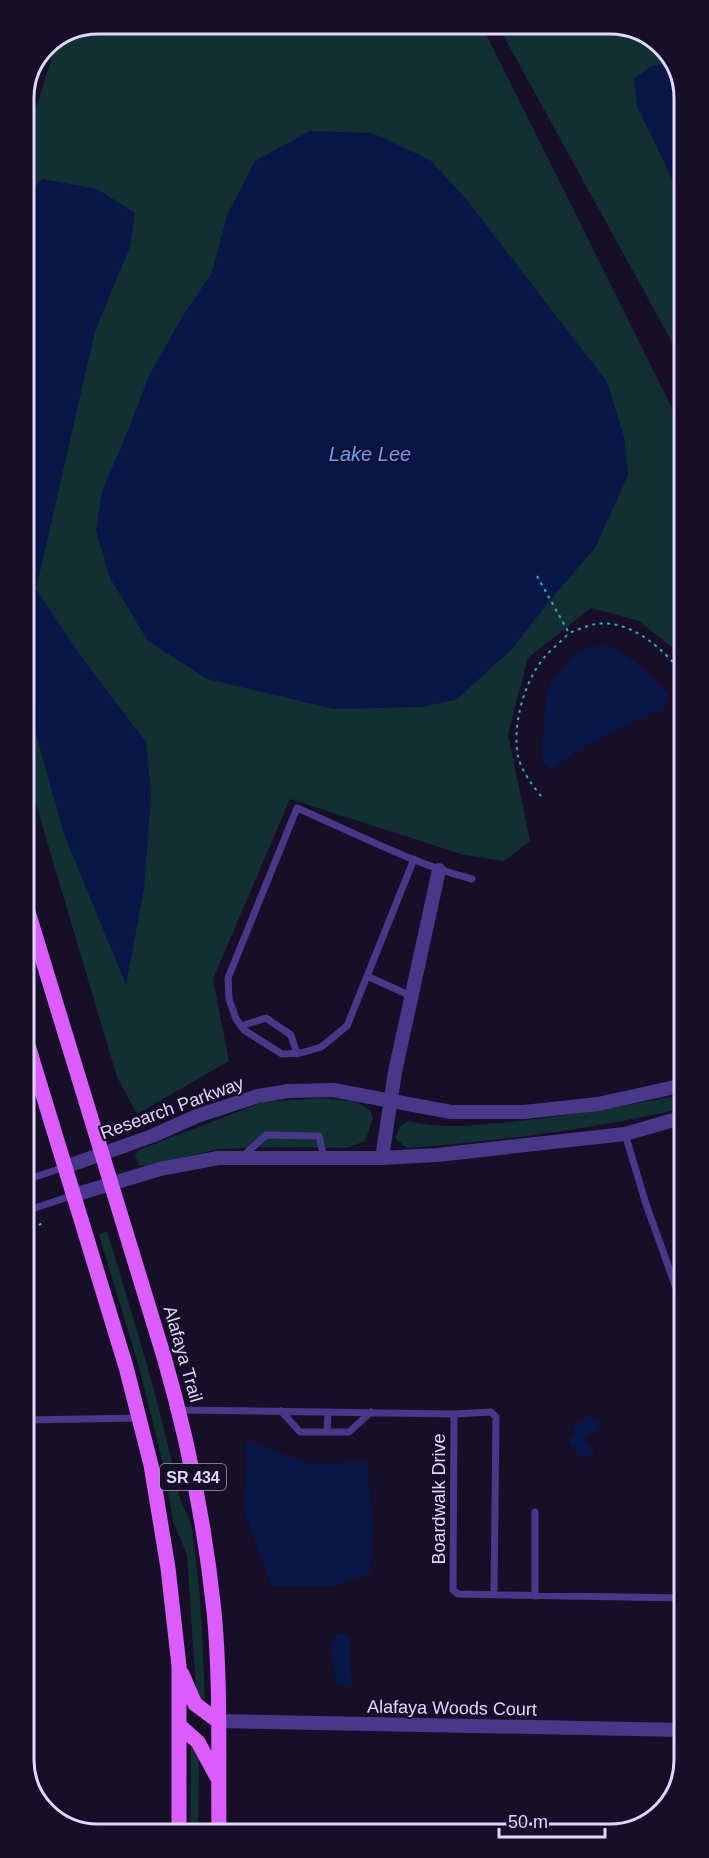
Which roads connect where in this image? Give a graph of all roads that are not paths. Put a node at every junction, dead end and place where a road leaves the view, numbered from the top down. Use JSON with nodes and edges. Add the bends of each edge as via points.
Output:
{"nodes":[{"id":1,"x":414,"y":859,"type":"junction"},
{"id":2,"x":439,"y":870,"type":"junction"},
{"id":3,"x":472,"y":879,"type":"dead end"},
{"id":4,"x":34,"y":933,"type":"edge"},
{"id":5,"x":367,"y":976,"type":"junction"},
{"id":6,"x":411,"y":996,"type":"junction"},
{"id":7,"x":241,"y":1026,"type":"junction"},
{"id":8,"x":297,"y":1054,"type":"junction"},
{"id":9,"x":34,"y":1071,"type":"edge"},
{"id":10,"x":674,"y":1087,"type":"edge"},
{"id":11,"x":390,"y":1100,"type":"junction"},
{"id":12,"x":674,"y":1121,"type":"edge"},
{"id":13,"x":625,"y":1134,"type":"junction"},
{"id":14,"x":103,"y":1153,"type":"junction"},
{"id":15,"x":241,"y":1158,"type":"junction"},
{"id":16,"x":324,"y":1158,"type":"junction"},
{"id":17,"x":382,"y":1158,"type":"junction"},
{"id":18,"x":65,"y":1167,"type":"junction"},
{"id":19,"x":34,"y":1177,"type":"edge"},
{"id":20,"x":112,"y":1184,"type":"junction"},
{"id":21,"x":74,"y":1195,"type":"junction"},
{"id":22,"x":34,"y":1208,"type":"edge"},
{"id":23,"x":674,"y":1282,"type":"edge"},
{"id":24,"x":179,"y":1410,"type":"junction"},
{"id":25,"x":281,"y":1411,"type":"junction"},
{"id":26,"x":328,"y":1412,"type":"junction"},
{"id":27,"x":371,"y":1412,"type":"junction"},
{"id":28,"x":454,"y":1414,"type":"junction"},
{"id":29,"x":140,"y":1418,"type":"junction"},
{"id":30,"x":34,"y":1420,"type":"edge"},
{"id":31,"x":327,"y":1432,"type":"junction"},
{"id":32,"x":535,"y":1512,"type":"dead end"},
{"id":33,"x":494,"y":1595,"type":"junction"},
{"id":34,"x":535,"y":1596,"type":"junction"},
{"id":35,"x":674,"y":1598,"type":"edge"},
{"id":36,"x":179,"y":1666,"type":"junction"},
{"id":37,"x":218,"y":1721,"type":"junction"},
{"id":38,"x":179,"y":1725,"type":"junction"},
{"id":39,"x":674,"y":1730,"type":"edge"},
{"id":40,"x":218,"y":1780,"type":"junction"},
{"id":41,"x":178,"y":1823,"type":"edge"},
{"id":42,"x":219,"y":1823,"type":"edge"}],
"edges":[{"from":1,"to":2,"type":"lane"},
{"from":1,"to":5,"type":"lane"},
{"from":1,"to":7,"type":"lane","via":[[297,808],[228,978],[229,999]]},
{"from":2,"to":3,"type":"lane"},
{"from":2,"to":6,"type":"street"},
{"from":4,"to":14,"type":"main road","name":"Alafaya Trail","number":"SR 434"},
{"from":5,"to":6,"type":"lane"},
{"from":5,"to":8,"type":"lane","via":[[347,1026],[321,1047]]},
{"from":6,"to":11,"type":"street"},
{"from":7,"to":8,"type":"lane","via":[[282,1054]]},
{"from":7,"to":8,"type":"lane","via":[[266,1018],[291,1035]]},
{"from":9,"to":18,"type":"main road","number":"SR 434"},
{"from":10,"to":11,"type":"street","name":"Research Parkway","via":[[598,1104],[524,1112],[451,1112]]},
{"from":11,"to":14,"type":"street","name":"Research Parkway","via":[[333,1090],[258,1096]]},
{"from":11,"to":17,"type":"street"},
{"from":12,"to":13,"type":"street"},
{"from":13,"to":17,"type":"street"},
{"from":13,"to":23,"type":"lane"},
{"from":14,"to":18,"type":"street","name":"Research Parkway"},
{"from":14,"to":20,"type":"main road","name":"Alafaya Trail","number":"SR 434"},
{"from":15,"to":16,"type":"street"},
{"from":15,"to":16,"type":"lane","via":[[266,1134],[319,1136]]},
{"from":15,"to":20,"type":"street","via":[[187,1163]]},
{"from":16,"to":17,"type":"street"},
{"from":18,"to":19,"type":"lane"},
{"from":18,"to":21,"type":"main road","number":"SR 434"},
{"from":20,"to":21,"type":"street"},
{"from":20,"to":24,"type":"main road","name":"Alafaya Trail","number":"SR 434"},
{"from":21,"to":22,"type":"lane"},
{"from":21,"to":29,"type":"main road","number":"SR 434"},
{"from":24,"to":25,"type":"lane","name":"Boardwalk Drive"},
{"from":24,"to":37,"type":"main road","name":"Alafaya Trail","number":"SR 434","via":[[208,1565]]},
{"from":25,"to":26,"type":"lane","name":"Boardwalk Drive"},
{"from":25,"to":31,"type":"lane","via":[[300,1432]]},
{"from":26,"to":27,"type":"lane","name":"Boardwalk Drive"},
{"from":26,"to":31,"type":"lane"},
{"from":27,"to":28,"type":"lane","name":"Boardwalk Drive"},
{"from":27,"to":31,"type":"lane","via":[[349,1432]]},
{"from":28,"to":33,"type":"lane","name":"Boardwalk Drive","via":[[453,1590],[458,1594]]},
{"from":28,"to":33,"type":"lane","via":[[491,1412],[496,1417]]},
{"from":29,"to":30,"type":"lane"},
{"from":29,"to":36,"type":"main road","number":"SR 434","via":[[161,1514]]},
{"from":32,"to":34,"type":"lane"},
{"from":33,"to":34,"type":"lane","name":"Boardwalk Drive"},
{"from":34,"to":35,"type":"lane","name":"Boardwalk Drive"},
{"from":36,"to":37,"type":"main road","via":[[195,1704]]},
{"from":36,"to":38,"type":"main road","number":"SR 434"},
{"from":37,"to":39,"type":"street","name":"Alafaya Woods Court"},
{"from":37,"to":40,"type":"main road","name":"Alafaya Trail","number":"SR 434"},
{"from":38,"to":40,"type":"main road","via":[[198,1742]]},
{"from":38,"to":41,"type":"main road","number":"SR 434"},
{"from":40,"to":42,"type":"main road","name":"Alafaya Trail","number":"SR 434"}]}
